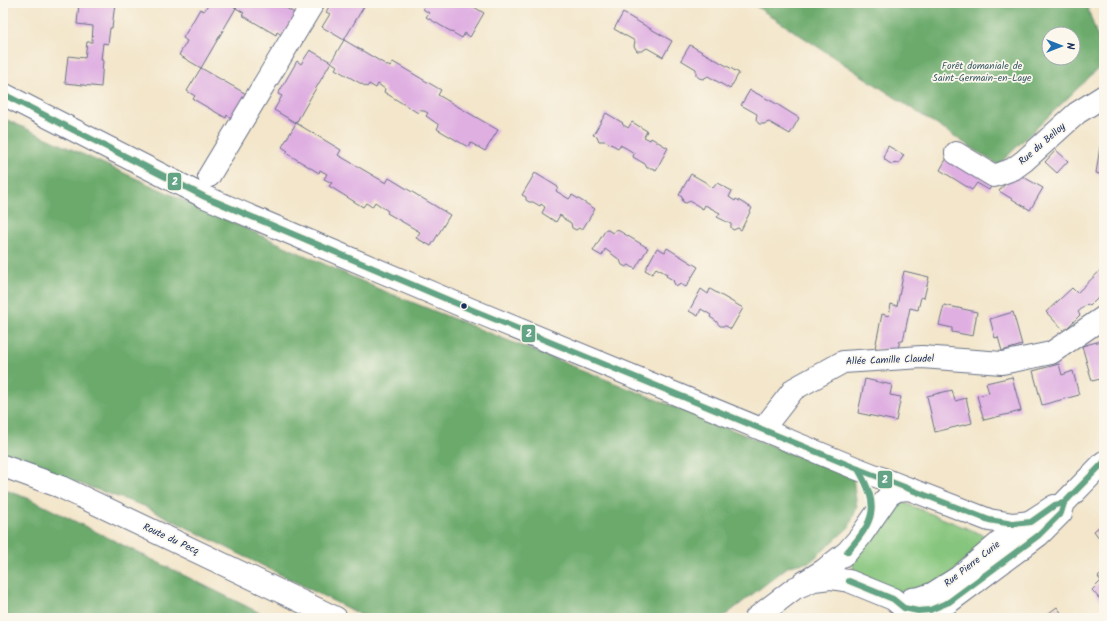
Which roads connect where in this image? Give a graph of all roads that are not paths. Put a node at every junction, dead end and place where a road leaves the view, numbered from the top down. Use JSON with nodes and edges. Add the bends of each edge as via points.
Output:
{"nodes":[{"id":1,"x":313,"y":3,"type":"edge"},
{"id":2,"x":3,"y":94,"type":"edge"},
{"id":3,"x":1104,"y":96,"type":"edge"},
{"id":4,"x":956,"y":153,"type":"dead end"},
{"id":5,"x":209,"y":176,"type":"dead end"},
{"id":6,"x":1104,"y":317,"type":"edge"},
{"id":7,"x":763,"y":429,"type":"junction"},
{"id":8,"x":1104,"y":462,"type":"edge"},
{"id":9,"x":3,"y":466,"type":"edge"},
{"id":10,"x":858,"y":469,"type":"junction"},
{"id":11,"x":910,"y":489,"type":"junction"},
{"id":12,"x":1064,"y":503,"type":"junction"},
{"id":13,"x":990,"y":520,"type":"junction"},
{"id":14,"x":870,"y":522,"type":"junction"},
{"id":15,"x":1031,"y":522,"type":"junction"},
{"id":16,"x":1006,"y":537,"type":"junction"},
{"id":17,"x":847,"y":552,"type":"junction"},
{"id":18,"x":849,"y":581,"type":"junction"},
{"id":19,"x":795,"y":588,"type":"junction"},
{"id":20,"x":894,"y":599,"type":"junction"},
{"id":21,"x":949,"y":602,"type":"junction"},
{"id":22,"x":922,"y":614,"type":"edge"},
{"id":23,"x":336,"y":618,"type":"edge"},
{"id":24,"x":756,"y":618,"type":"edge"}],
"edges":[{"from":1,"to":5,"type":"street"},
{"from":2,"to":7,"type":"street","via":[[204,197]]},
{"from":3,"to":4,"type":"street","name":"Rue du Belloy","via":[[1077,113],[1013,169],[994,176]]},
{"from":6,"to":7,"type":"street","name":"Allée Camille Claudel","via":[[1052,353],[1002,363],[922,357],[843,362],[794,389]]},
{"from":7,"to":10,"type":"street"},
{"from":8,"to":12,"type":"street","name":"Rue Pierre Curie"},
{"from":9,"to":23,"type":"street","name":"Route du Pecq","via":[[61,487]]},
{"from":10,"to":11,"type":"street"},
{"from":10,"to":14,"type":"street","via":[[871,494],[873,507]]},
{"from":11,"to":13,"type":"street"},
{"from":11,"to":14,"type":"street","via":[[898,490],[889,495]]},
{"from":12,"to":15,"type":"street","name":"Rue Pierre Curie","via":[[1054,505]]},
{"from":12,"to":21,"type":"street","name":"Rue Pierre Curie","via":[[1061,513],[1039,535]]},
{"from":13,"to":15,"type":"street","via":[[1013,524]]},
{"from":13,"to":16,"type":"street"},
{"from":14,"to":17,"type":"street"},
{"from":15,"to":16,"type":"street","name":"Rue Pierre Curie"},
{"from":16,"to":20,"type":"street","name":"Rue Pierre Curie","via":[[959,577],[932,594],[906,600]]},
{"from":16,"to":21,"type":"street","via":[[1003,552],[962,584]]},
{"from":17,"to":18,"type":"street"},
{"from":17,"to":19,"type":"street"},
{"from":18,"to":19,"type":"street","via":[[830,578],[814,580]]},
{"from":18,"to":20,"type":"street"},
{"from":19,"to":24,"type":"street"},
{"from":20,"to":22,"type":"street","name":"Rue Pierre Curie","via":[[904,608]]},
{"from":21,"to":22,"type":"street","name":"Rue Pierre Curie"}]}
